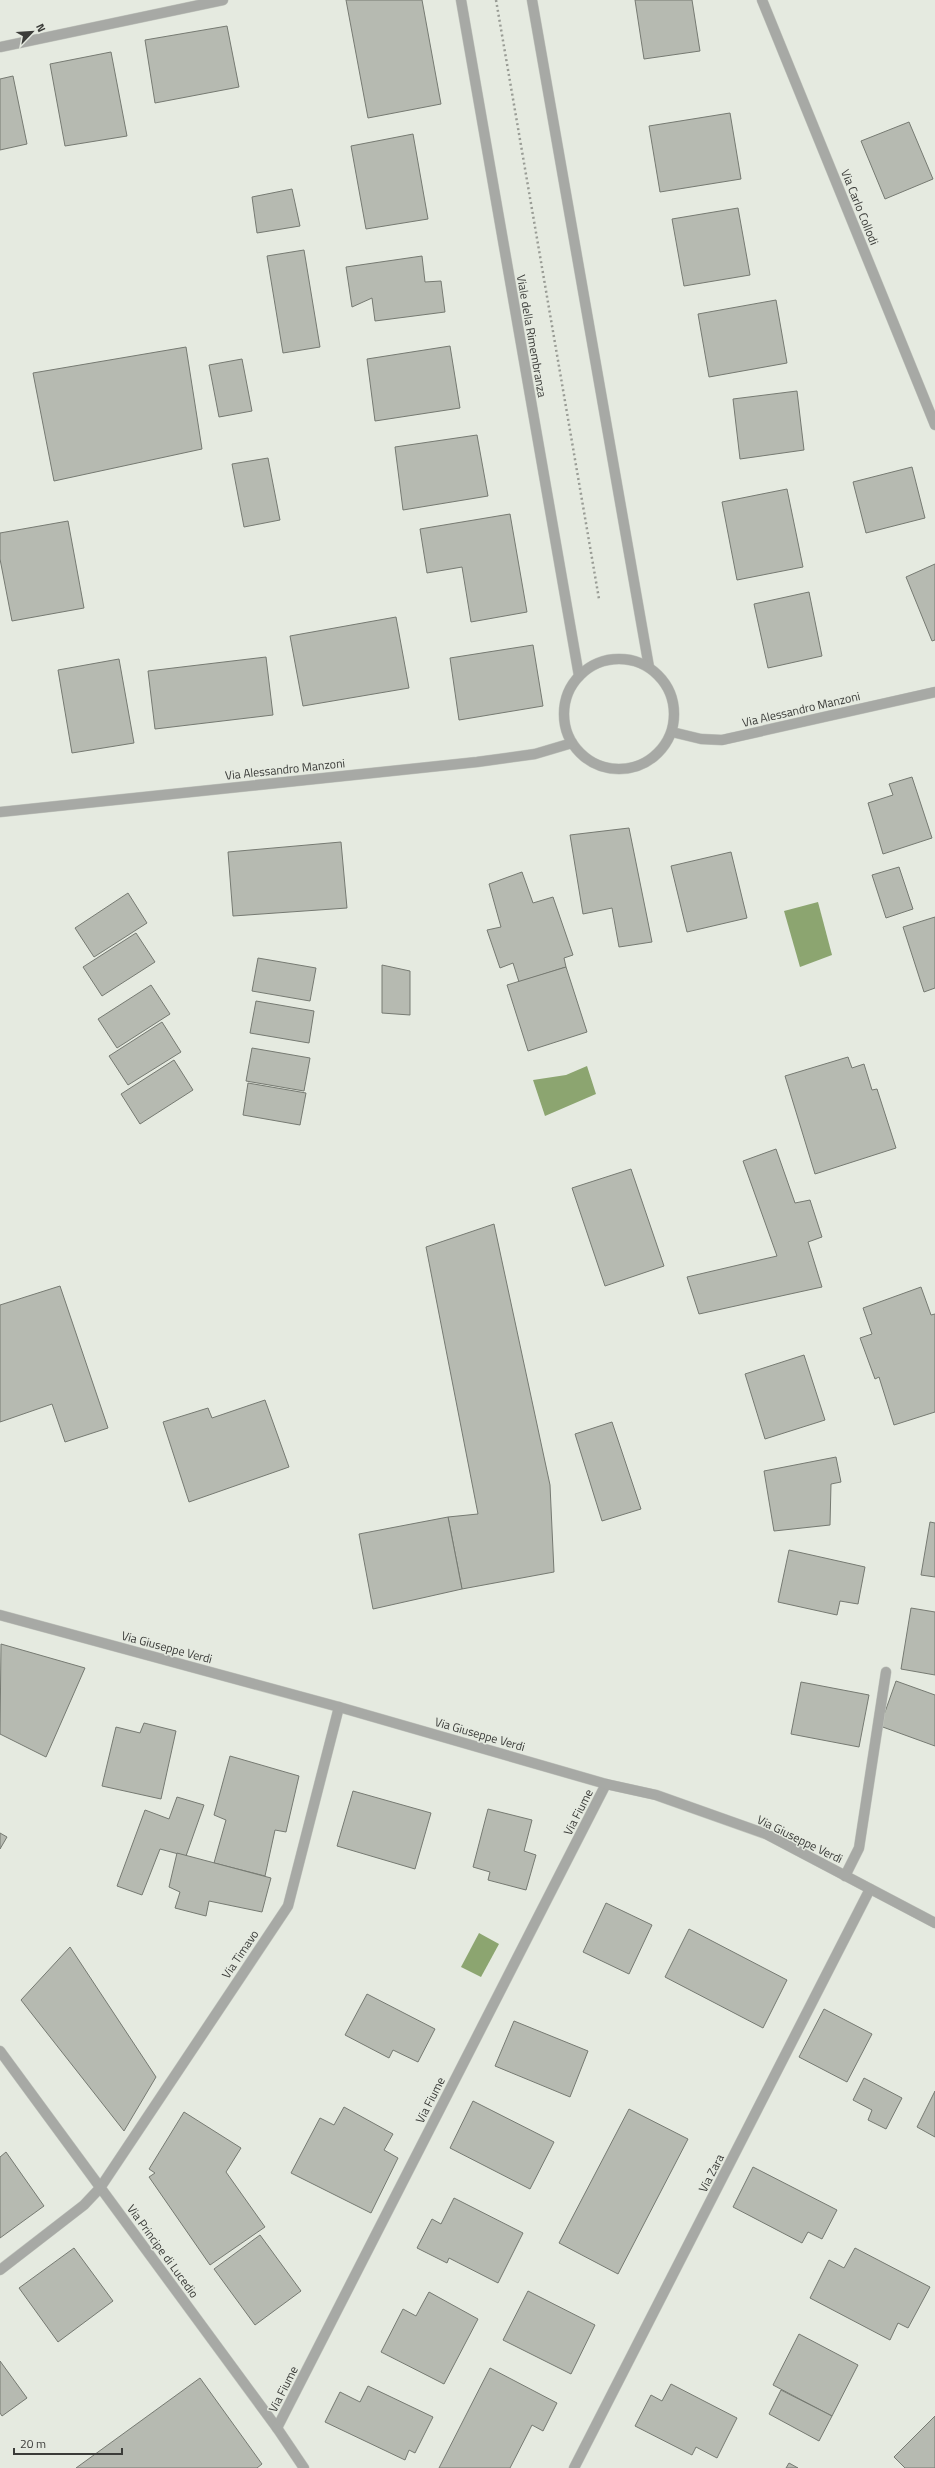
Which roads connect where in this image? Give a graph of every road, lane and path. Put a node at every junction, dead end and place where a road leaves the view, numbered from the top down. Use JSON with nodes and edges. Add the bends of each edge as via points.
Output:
{"nodes":[{"id":1,"x":223,"y":0,"type":"edge"},
{"id":2,"x":461,"y":0,"type":"edge"},
{"id":3,"x":496,"y":0,"type":"edge"},
{"id":4,"x":532,"y":0,"type":"edge"},
{"id":5,"x":762,"y":0,"type":"edge"},
{"id":6,"x":0,"y":47,"type":"edge"},
{"id":7,"x":935,"y":424,"type":"edge"},
{"id":8,"x":600,"y":599,"type":"dead end"},
{"id":9,"x":649,"y":667,"type":"junction"},
{"id":10,"x":579,"y":676,"type":"junction"},
{"id":11,"x":935,"y":692,"type":"edge"},
{"id":12,"x":672,"y":732,"type":"junction"},
{"id":13,"x":572,"y":743,"type":"junction"},
{"id":14,"x":0,"y":812,"type":"edge"},
{"id":15,"x":0,"y":1615,"type":"edge"},
{"id":16,"x":886,"y":1672,"type":"dead end"},
{"id":17,"x":339,"y":1707,"type":"junction"},
{"id":18,"x":606,"y":1784,"type":"junction"},
{"id":19,"x":845,"y":1876,"type":"junction"},
{"id":20,"x":870,"y":1889,"type":"junction"},
{"id":21,"x":935,"y":1923,"type":"edge"},
{"id":22,"x":0,"y":2051,"type":"edge"},
{"id":23,"x":100,"y":2188,"type":"junction"},
{"id":24,"x":0,"y":2270,"type":"edge"},
{"id":25,"x":277,"y":2428,"type":"junction"},
{"id":26,"x":304,"y":2468,"type":"edge"},
{"id":27,"x":574,"y":2468,"type":"edge"}],
"edges":[{"from":1,"to":6,"type":"street"},
{"from":2,"to":10,"type":"street","name":"Viale della Rimembranza"},
{"from":3,"to":8,"type":"path","name":"Viale della Rimembranza"},
{"from":4,"to":9,"type":"street"},
{"from":5,"to":7,"type":"street","name":"Via Carlo Collodi"},
{"from":9,"to":10,"type":"street","via":[[635,661],[612,659],[590,667]]},
{"from":9,"to":12,"type":"street","via":[[663,679],[672,696],[675,714]]},
{"from":10,"to":13,"type":"street","via":[[565,701],[566,730]]},
{"from":11,"to":12,"type":"street","name":"Via Alessandro Manzoni","via":[[722,740],[701,739]]},
{"from":12,"to":13,"type":"street","via":[[654,758],[640,766],[625,770],[595,764],[582,755]]},
{"from":13,"to":14,"type":"street","name":"Via Alessandro Manzoni","via":[[535,754],[477,762]]},
{"from":15,"to":17,"type":"street","name":"Via Giuseppe Verdi"},
{"from":16,"to":19,"type":"street","via":[[859,1848]]},
{"from":17,"to":18,"type":"street","name":"Via Giuseppe Verdi"},
{"from":17,"to":23,"type":"street","name":"Via Timavo","via":[[288,1906]]},
{"from":18,"to":19,"type":"street","name":"Via Giuseppe Verdi","via":[[656,1795],[766,1834]]},
{"from":18,"to":25,"type":"street","name":"Via Fiume"},
{"from":19,"to":20,"type":"street","name":"Via Giuseppe Verdi"},
{"from":20,"to":21,"type":"street","name":"Via Giuseppe Verdi"},
{"from":20,"to":27,"type":"street","name":"Via Zara"},
{"from":22,"to":23,"type":"street","name":"Via Principe di Lucedio"},
{"from":23,"to":24,"type":"street","name":"Via Timavo","via":[[84,2205]]},
{"from":23,"to":25,"type":"street","name":"Via Principe di Lucedio"},
{"from":25,"to":26,"type":"street","name":"Via Principe di Lucedio"}]}
